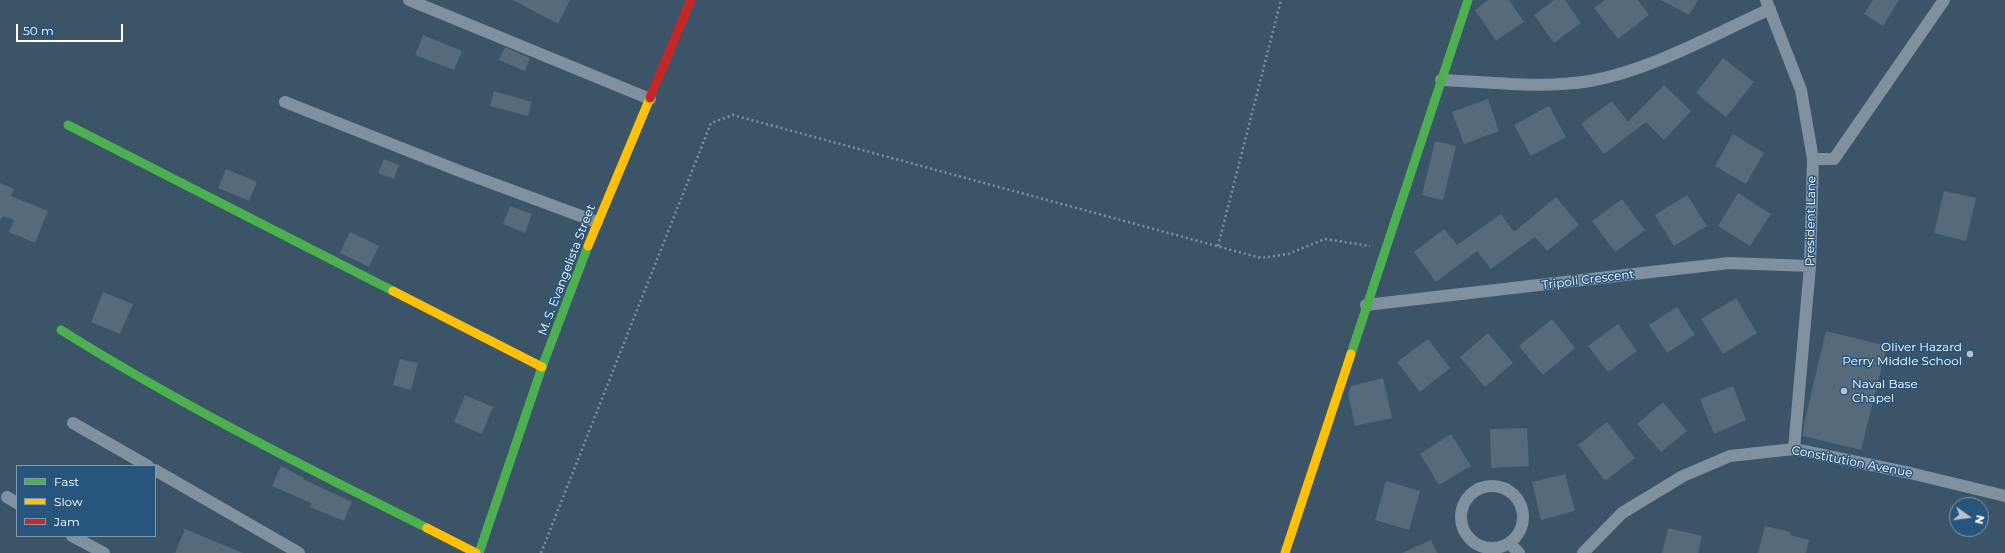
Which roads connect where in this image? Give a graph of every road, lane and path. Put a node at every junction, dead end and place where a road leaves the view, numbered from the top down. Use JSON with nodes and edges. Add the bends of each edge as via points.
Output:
{"nodes":[{"id":1,"x":409,"y":0,"type":"edge"},
{"id":2,"x":691,"y":0,"type":"edge"},
{"id":3,"x":1281,"y":0,"type":"edge"},
{"id":4,"x":1468,"y":0,"type":"edge"},
{"id":5,"x":1944,"y":0,"type":"edge"},
{"id":6,"x":1768,"y":4,"type":"edge"},
{"id":7,"x":1441,"y":80,"type":"junction"},
{"id":8,"x":650,"y":99,"type":"junction"},
{"id":9,"x":285,"y":102,"type":"dead end"},
{"id":10,"x":68,"y":125,"type":"dead end"},
{"id":11,"x":1813,"y":159,"type":"junction"},
{"id":12,"x":597,"y":222,"type":"junction"},
{"id":13,"x":1218,"y":246,"type":"junction"},
{"id":14,"x":1385,"y":248,"type":"junction"},
{"id":15,"x":1810,"y":266,"type":"junction"},
{"id":16,"x":1366,"y":306,"type":"junction"},
{"id":17,"x":61,"y":330,"type":"dead end"},
{"id":18,"x":542,"y":367,"type":"junction"},
{"id":19,"x":73,"y":423,"type":"dead end"},
{"id":20,"x":1794,"y":450,"type":"junction"},
{"id":21,"x":146,"y":465,"type":"edge"},
{"id":22,"x":156,"y":471,"type":"edge"},
{"id":23,"x":2005,"y":496,"type":"edge"},
{"id":24,"x":74,"y":537,"type":"edge"},
{"id":25,"x":1509,"y":544,"type":"junction"},
{"id":26,"x":104,"y":553,"type":"edge"},
{"id":27,"x":299,"y":553,"type":"edge"},
{"id":28,"x":476,"y":553,"type":"edge"},
{"id":29,"x":479,"y":553,"type":"edge"},
{"id":30,"x":541,"y":553,"type":"edge"},
{"id":31,"x":1285,"y":553,"type":"edge"},
{"id":32,"x":1519,"y":553,"type":"edge"},
{"id":33,"x":1583,"y":553,"type":"edge"}],
"edges":[{"from":1,"to":8,"type":"street"},
{"from":2,"to":8,"type":"street","name":"M. S. Evangelista Street"},
{"from":3,"to":13,"type":"path"},
{"from":4,"to":7,"type":"street"},
{"from":5,"to":11,"type":"street","via":[[1834,159]]},
{"from":6,"to":7,"type":"street","via":[[1636,70],[1589,81],[1552,84]]},
{"from":6,"to":11,"type":"street","name":"President Lane","via":[[1801,90]]},
{"from":7,"to":14,"type":"street"},
{"from":8,"to":12,"type":"street","name":"M. S. Evangelista Street"},
{"from":9,"to":12,"type":"street"},
{"from":10,"to":18,"type":"street"},
{"from":11,"to":15,"type":"street","name":"President Lane"},
{"from":12,"to":18,"type":"street","name":"M. S. Evangelista Street"},
{"from":13,"to":14,"type":"path","via":[[1261,258],[1288,254],[1325,239]]},
{"from":13,"to":30,"type":"path","via":[[733,114],[711,123]]},
{"from":14,"to":16,"type":"street"},
{"from":15,"to":16,"type":"street","name":"Tripoli Crescent","via":[[1729,263]]},
{"from":15,"to":20,"type":"street","name":"President Lane"},
{"from":16,"to":31,"type":"street"},
{"from":17,"to":28,"type":"street","via":[[119,367],[270,448]]},
{"from":18,"to":29,"type":"street","name":"M. S. Evangelista Street"},
{"from":19,"to":21,"type":"street"},
{"from":20,"to":23,"type":"street","name":"Constitution Avenue","via":[[1910,473]]},
{"from":20,"to":33,"type":"street","name":"Constitution Avenue","via":[[1730,456],[1683,476],[1622,513]]},
{"from":22,"to":27,"type":"street"},
{"from":24,"to":26,"type":"street"},
{"from":25,"to":25,"type":"street","via":[[1488,548],[1469,538],[1463,528],[1462,507],[1467,497],[1476,490],[1496,485],[1507,489],[1521,505],[1522,524]]},
{"from":25,"to":32,"type":"street"}]}
